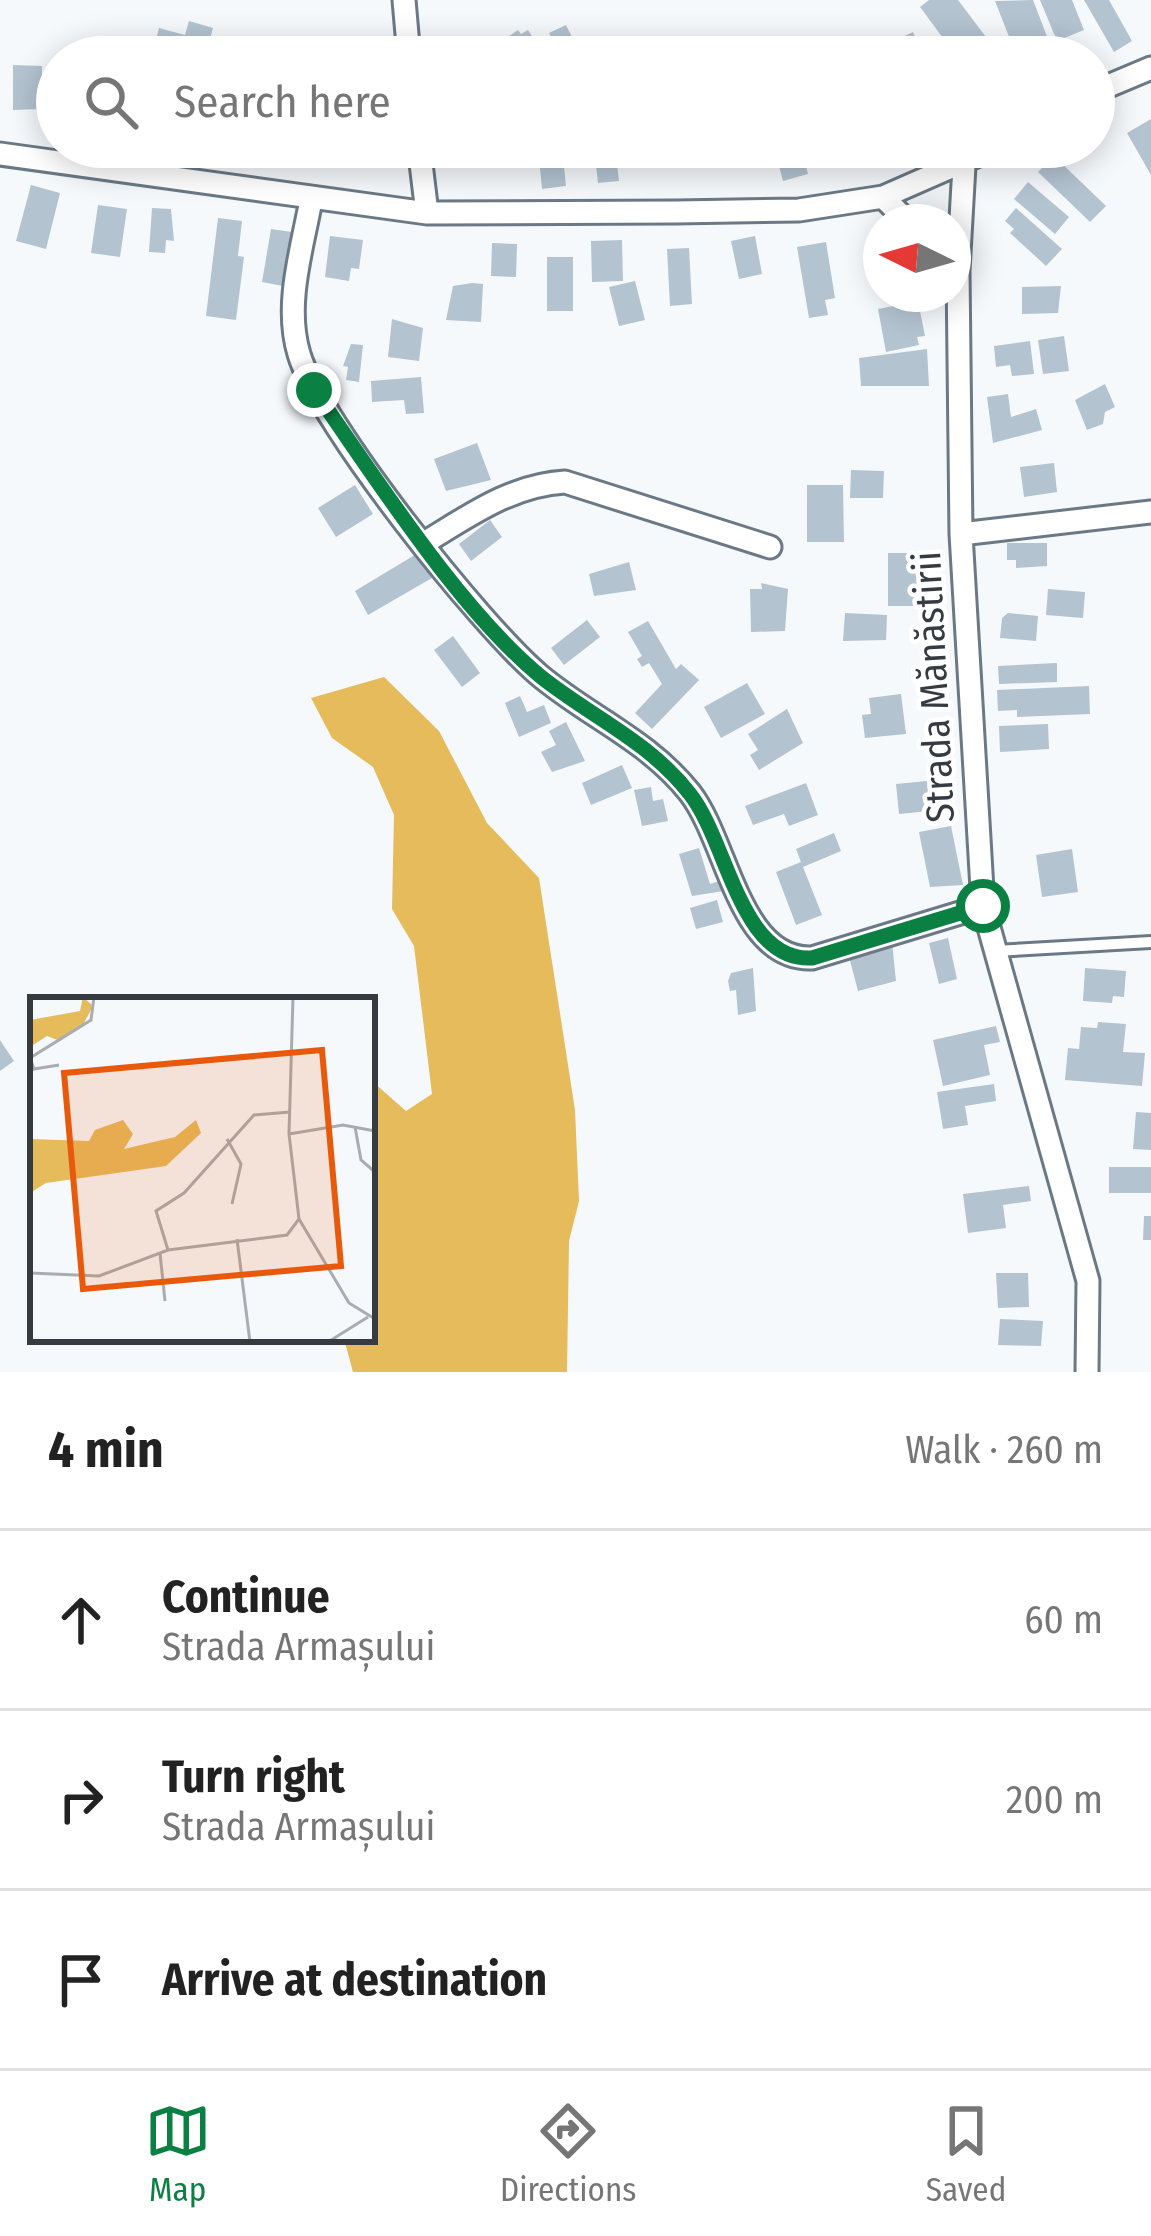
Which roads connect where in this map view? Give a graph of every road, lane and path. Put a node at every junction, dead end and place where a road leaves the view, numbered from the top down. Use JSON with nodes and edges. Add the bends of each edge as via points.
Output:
{"nodes":[{"id":1,"x":404,"y":0,"type":"edge"},
{"id":2,"x":407,"y":36,"type":"edge"},
{"id":3,"x":1151,"y":68,"type":"edge"},
{"id":4,"x":1115,"y":83,"type":"edge"},
{"id":5,"x":0,"y":154,"type":"edge"},
{"id":6,"x":36,"y":159,"type":"edge"},
{"id":7,"x":95,"y":168,"type":"edge"},
{"id":8,"x":422,"y":168,"type":"edge"},
{"id":9,"x":959,"y":168,"type":"edge"},
{"id":10,"x":964,"y":168,"type":"edge"},
{"id":11,"x":883,"y":197,"type":"junction"},
{"id":12,"x":311,"y":200,"type":"junction"},
{"id":13,"x":890,"y":204,"type":"edge"},
{"id":14,"x":961,"y":204,"type":"edge"},
{"id":15,"x":427,"y":213,"type":"junction"},
{"id":16,"x":957,"y":312,"type":"edge"},
{"id":17,"x":1151,"y":512,"type":"edge"},
{"id":18,"x":961,"y":534,"type":"junction"},
{"id":19,"x":424,"y":543,"type":"junction"},
{"id":20,"x":770,"y":547,"type":"dead end"},
{"id":21,"x":983,"y":906,"type":"junction"},
{"id":22,"x":1151,"y":942,"type":"edge"},
{"id":23,"x":995,"y":951,"type":"junction"},
{"id":24,"x":1087,"y":1372,"type":"edge"}],
"edges":[{"from":1,"to":2,"type":"street"},
{"from":3,"to":4,"type":"street"},
{"from":5,"to":6,"type":"street"},
{"from":7,"to":12,"type":"street"},
{"from":8,"to":15,"type":"street"},
{"from":9,"to":11,"type":"street"},
{"from":10,"to":14,"type":"street","name":"Strada Mănăstirii"},
{"from":11,"to":13,"type":"street"},
{"from":11,"to":15,"type":"street","via":[[799,211]]},
{"from":12,"to":15,"type":"street"},
{"from":12,"to":19,"type":"street","via":[[294,304],[299,355],[314,390]]},
{"from":16,"to":18,"type":"street","name":"Strada Mănăstirii"},
{"from":17,"to":18,"type":"street"},
{"from":18,"to":21,"type":"street","name":"Strada Mănăstirii"},
{"from":19,"to":20,"type":"street","via":[[495,500],[537,483],[565,482]]},
{"from":19,"to":21,"type":"street","via":[[540,675],[634,737],[692,795],[772,950],[812,958]]},
{"from":21,"to":23,"type":"street","name":"Strada Mănăstirii"},
{"from":22,"to":23,"type":"lane"},
{"from":23,"to":24,"type":"street","name":"Strada Mănăstirii","via":[[1088,1281]]}]}
